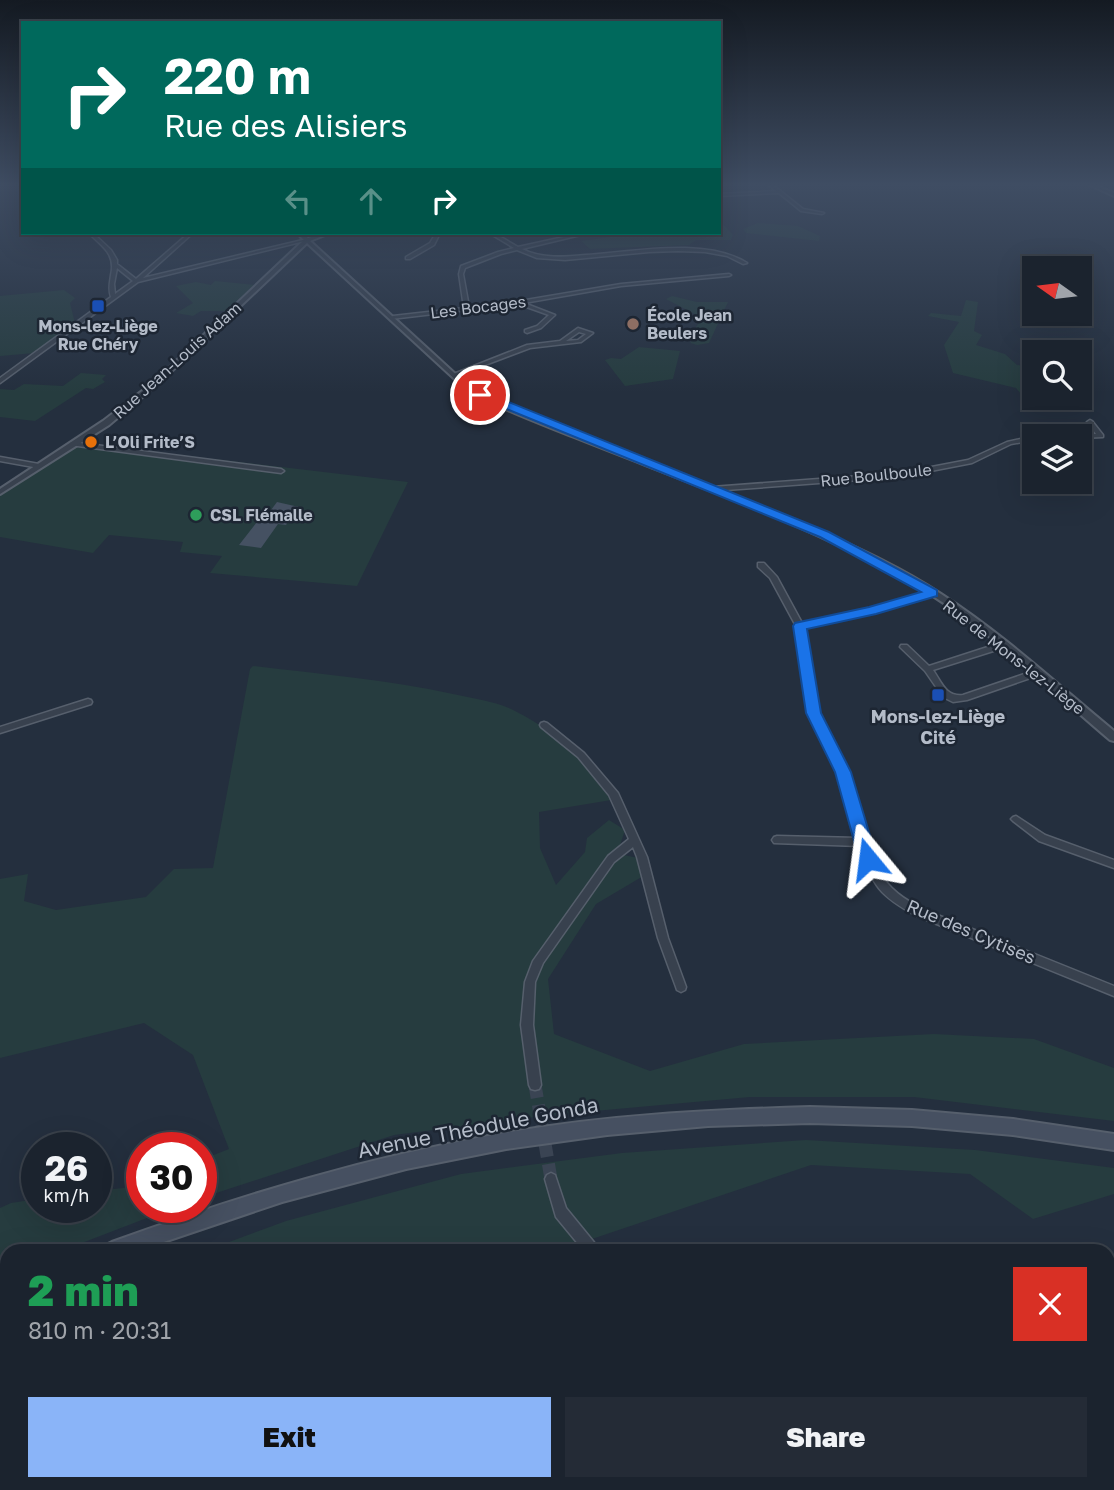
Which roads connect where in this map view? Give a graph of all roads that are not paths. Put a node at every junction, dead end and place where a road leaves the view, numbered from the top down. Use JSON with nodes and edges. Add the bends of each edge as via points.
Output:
{"nodes":[{"id":1,"x":112,"y":255,"type":"edge"},
{"id":2,"x":166,"y":255,"type":"edge"},
{"id":3,"x":246,"y":255,"type":"edge"},
{"id":4,"x":292,"y":255,"type":"edge"},
{"id":5,"x":323,"y":255,"type":"edge"},
{"id":6,"x":414,"y":255,"type":"edge"},
{"id":7,"x":497,"y":255,"type":"edge"},
{"id":8,"x":533,"y":255,"type":"edge"},
{"id":9,"x":609,"y":255,"type":"edge"},
{"id":10,"x":732,"y":255,"type":"edge"},
{"id":11,"x":408,"y":258,"type":"dead end"},
{"id":12,"x":745,"y":262,"type":"dead end"},
{"id":13,"x":116,"y":265,"type":"junction"},
{"id":14,"x":729,"y":275,"type":"dead end"},
{"id":15,"x":136,"y":281,"type":"junction"},
{"id":16,"x":113,"y":297,"type":"junction"},
{"id":17,"x":517,"y":302,"type":"junction"},
{"id":18,"x":467,"y":308,"type":"junction"},
{"id":19,"x":393,"y":318,"type":"junction"},
{"id":20,"x":527,"y":331,"type":"dead end"},
{"id":21,"x":562,"y":341,"type":"dead end"},
{"id":22,"x":454,"y":375,"type":"junction"},
{"id":23,"x":0,"y":381,"type":"edge"},
{"id":24,"x":1092,"y":425,"type":"edge"},
{"id":25,"x":1092,"y":436,"type":"edge"},
{"id":26,"x":1022,"y":440,"type":"edge"},
{"id":27,"x":72,"y":444,"type":"junction"},
{"id":28,"x":0,"y":459,"type":"edge"},
{"id":29,"x":39,"y":466,"type":"junction"},
{"id":30,"x":281,"y":471,"type":"dead end"},
{"id":31,"x":712,"y":489,"type":"junction"},
{"id":32,"x":0,"y":492,"type":"edge"},
{"id":33,"x":761,"y":565,"type":"dead end"},
{"id":34,"x":932,"y":593,"type":"junction"},
{"id":35,"x":800,"y":626,"type":"junction"},
{"id":36,"x":1003,"y":645,"type":"junction"},
{"id":37,"x":904,"y":647,"type":"dead end"},
{"id":38,"x":928,"y":669,"type":"junction"},
{"id":39,"x":1036,"y":673,"type":"junction"},
{"id":40,"x":88,"y":702,"type":"dead end"},
{"id":41,"x":544,"y":725,"type":"dead end"},
{"id":42,"x":0,"y":730,"type":"edge"},
{"id":43,"x":1114,"y":737,"type":"edge"},
{"id":44,"x":1016,"y":819,"type":"dead end"},
{"id":45,"x":777,"y":840,"type":"dead end"},
{"id":46,"x":634,"y":841,"type":"junction"},
{"id":47,"x":862,"y":842,"type":"junction"},
{"id":48,"x":1114,"y":864,"type":"edge"},
{"id":49,"x":681,"y":987,"type":"dead end"},
{"id":50,"x":1114,"y":991,"type":"edge"},
{"id":51,"x":535,"y":1085,"type":"tunnel mouth"},
{"id":52,"x":1114,"y":1142,"type":"edge"},
{"id":53,"x":551,"y":1179,"type":"tunnel mouth"},
{"id":54,"x":131,"y":1244,"type":"edge"},
{"id":55,"x":586,"y":1244,"type":"edge"}],
"edges":[{"from":1,"to":13,"type":"street"},
{"from":2,"to":15,"type":"street"},
{"from":3,"to":15,"type":"street"},
{"from":4,"to":27,"type":"street","name":"Rue Jean-Louis Adam","via":[[157,382]]},
{"from":5,"to":19,"type":"street","name":"Rue de Mons-lez-Liège"},
{"from":6,"to":11,"type":"street"},
{"from":7,"to":18,"type":"street","via":[[463,267]]},
{"from":8,"to":9,"type":"street"},
{"from":10,"to":12,"type":"street"},
{"from":13,"to":15,"type":"street"},
{"from":13,"to":16,"type":"street","via":[[110,290]]},
{"from":14,"to":17,"type":"street","name":"Les Bocages","via":[[621,285]]},
{"from":15,"to":16,"type":"street"},
{"from":16,"to":23,"type":"street"},
{"from":17,"to":18,"type":"street","name":"Les Bocages"},
{"from":17,"to":20,"type":"street","via":[[552,315]]},
{"from":18,"to":19,"type":"street","name":"Les Bocages"},
{"from":19,"to":22,"type":"street","name":"Rue de Mons-lez-Liège"},
{"from":21,"to":22,"type":"street","via":[[529,346]]},
{"from":22,"to":31,"type":"street","name":"Rue de Mons-lez-Liège","via":[[480,395],[517,412]]},
{"from":24,"to":25,"type":"street","via":[[1101,436]]},
{"from":26,"to":31,"type":"street","name":"Rue Boulboule","via":[[970,462],[900,475]]},
{"from":27,"to":29,"type":"street","name":"Rue Jean-Louis Adam"},
{"from":27,"to":30,"type":"street"},
{"from":28,"to":29,"type":"street"},
{"from":29,"to":32,"type":"street","name":"Rue Jean-Louis Adam"},
{"from":31,"to":34,"type":"street","name":"Rue de Mons-lez-Liège","via":[[833,539]]},
{"from":33,"to":35,"type":"street","name":"Rue des Cytises"},
{"from":34,"to":35,"type":"street"},
{"from":34,"to":36,"type":"street","name":"Rue de Mons-lez-Liège"},
{"from":35,"to":47,"type":"street","name":"Rue des Cytises","via":[[814,713],[843,772]]},
{"from":36,"to":38,"type":"street"},
{"from":36,"to":39,"type":"street","name":"Rue de Mons-lez-Liège"},
{"from":37,"to":38,"type":"street"},
{"from":38,"to":39,"type":"street","via":[[953,699]]},
{"from":39,"to":43,"type":"street","name":"Rue de Mons-lez-Liège"},
{"from":40,"to":42,"type":"street"},
{"from":41,"to":46,"type":"street","via":[[597,772],[613,793]]},
{"from":44,"to":48,"type":"street","via":[[1042,838]]},
{"from":45,"to":47,"type":"street"},
{"from":46,"to":49,"type":"street"},
{"from":46,"to":51,"type":"street","via":[[611,859],[553,937],[534,971],[527,1025]]},
{"from":47,"to":50,"type":"street","name":"Rue des Cytises","via":[[882,886],[900,901]]},
{"from":52,"to":54,"type":"main road","name":"Avenue Théodule Gonda","via":[[965,1121],[859,1115],[731,1116],[591,1127],[308,1185]]},
{"from":53,"to":55,"type":"street","via":[[561,1212]]}]}
